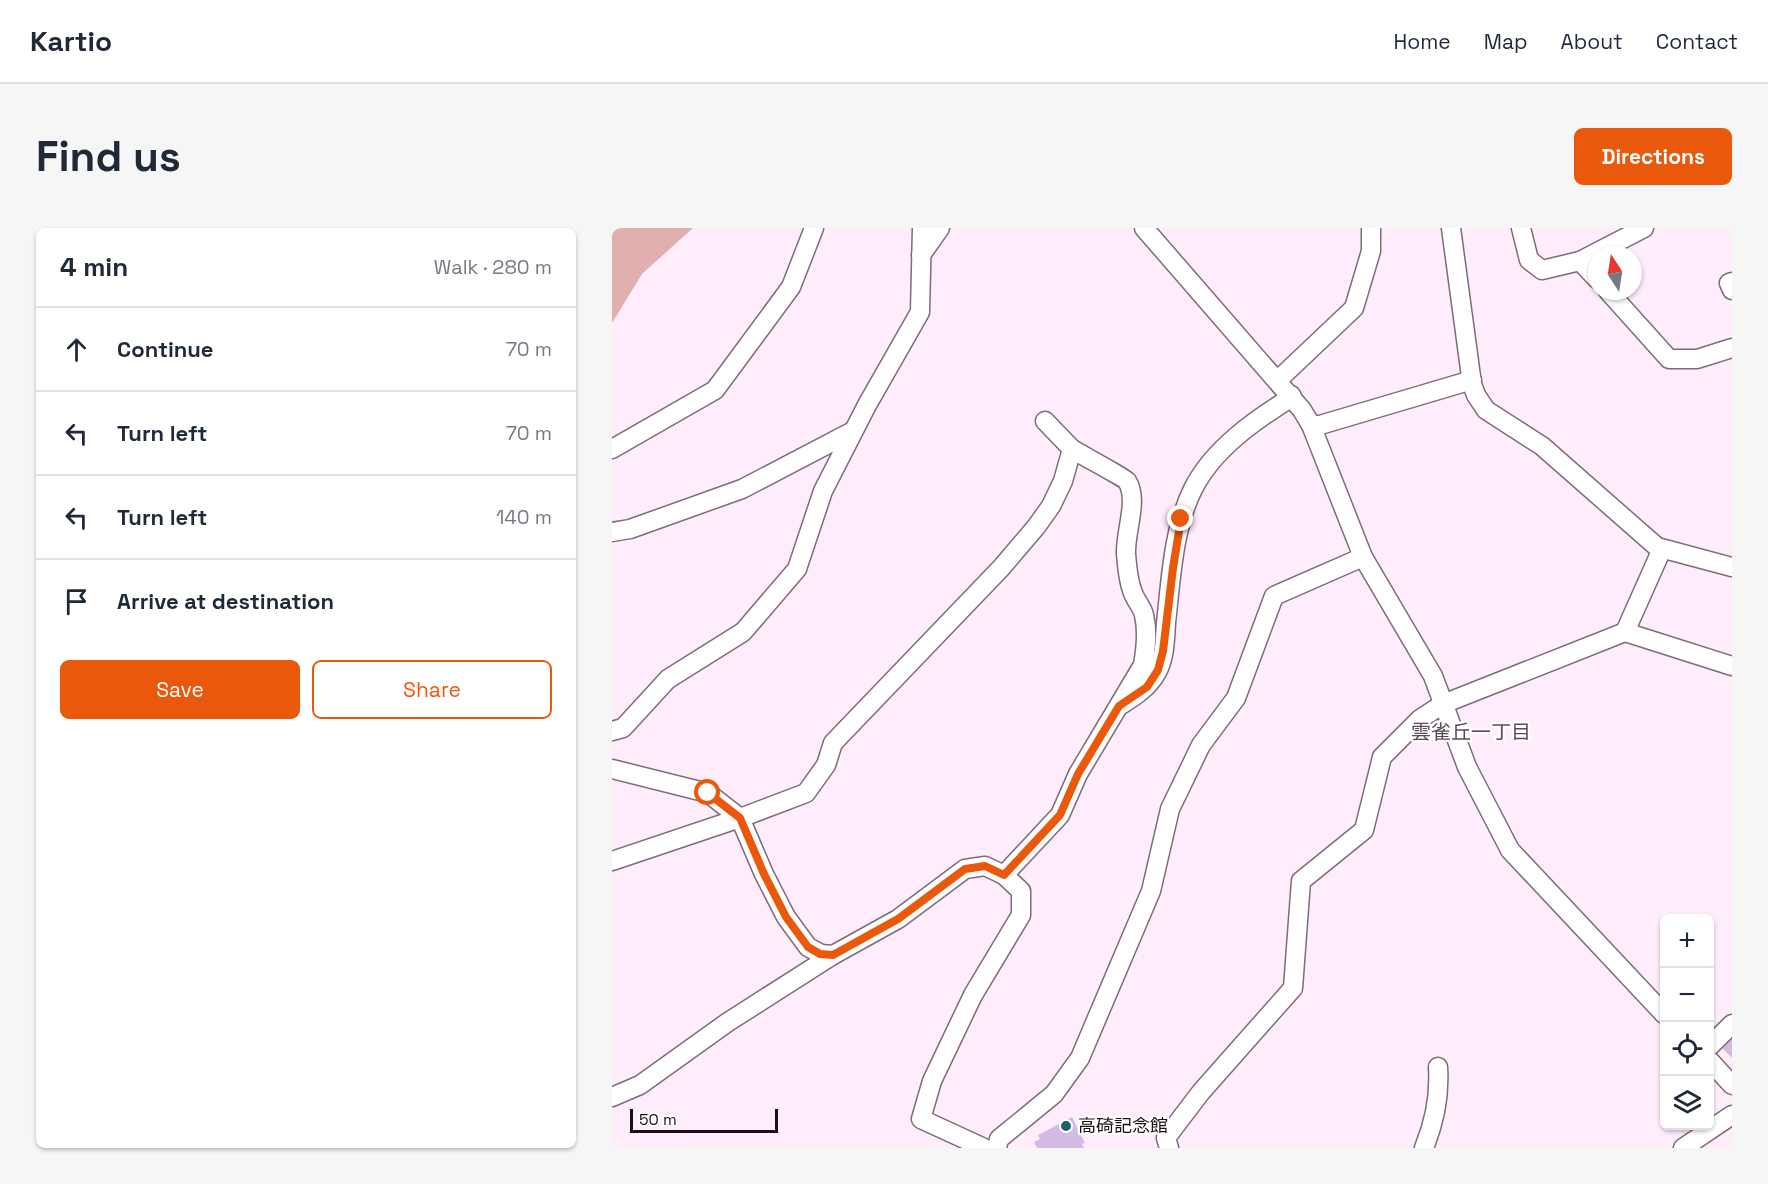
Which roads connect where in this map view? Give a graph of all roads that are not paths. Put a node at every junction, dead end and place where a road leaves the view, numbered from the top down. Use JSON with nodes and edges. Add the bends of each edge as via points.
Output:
{"nodes":[{"id":1,"x":814,"y":228,"type":"edge"},
{"id":2,"x":922,"y":228,"type":"edge"},
{"id":3,"x":940,"y":228,"type":"edge"},
{"id":4,"x":1144,"y":228,"type":"edge"},
{"id":5,"x":1371,"y":228,"type":"edge"},
{"id":6,"x":1451,"y":228,"type":"edge"},
{"id":7,"x":1521,"y":228,"type":"edge"},
{"id":8,"x":1644,"y":228,"type":"edge"},
{"id":9,"x":921,"y":255,"type":"junction"},
{"id":10,"x":1580,"y":261,"type":"junction"},
{"id":11,"x":1588,"y":269,"type":"edge"},
{"id":12,"x":1732,"y":282,"type":"edge"},
{"id":13,"x":1732,"y":290,"type":"edge"},
{"id":14,"x":1616,"y":300,"type":"edge"},
{"id":15,"x":1732,"y":348,"type":"edge"},
{"id":16,"x":1278,"y":380,"type":"junction"},
{"id":17,"x":1472,"y":380,"type":"junction"},
{"id":18,"x":1291,"y":395,"type":"junction"},
{"id":19,"x":1045,"y":421,"type":"dead end"},
{"id":20,"x":1311,"y":425,"type":"junction"},
{"id":21,"x":854,"y":431,"type":"junction"},
{"id":22,"x":612,"y":449,"type":"edge"},
{"id":23,"x":1072,"y":449,"type":"junction"},
{"id":24,"x":612,"y":532,"type":"edge"},
{"id":25,"x":1662,"y":549,"type":"junction"},
{"id":26,"x":1363,"y":557,"type":"junction"},
{"id":27,"x":1732,"y":567,"type":"edge"},
{"id":28,"x":1625,"y":632,"type":"junction"},
{"id":29,"x":1732,"y":666,"type":"edge"},
{"id":30,"x":1443,"y":704,"type":"junction"},
{"id":31,"x":1119,"y":706,"type":"junction"},
{"id":32,"x":612,"y":731,"type":"edge"},
{"id":33,"x":612,"y":769,"type":"edge"},
{"id":34,"x":740,"y":818,"type":"junction"},
{"id":35,"x":612,"y":861,"type":"edge"},
{"id":36,"x":1004,"y":875,"type":"junction"},
{"id":37,"x":833,"y":955,"type":"junction"},
{"id":38,"x":1660,"y":1009,"type":"edge"},
{"id":39,"x":1732,"y":1024,"type":"edge"},
{"id":40,"x":1714,"y":1042,"type":"edge"},
{"id":41,"x":1714,"y":1065,"type":"edge"},
{"id":42,"x":1438,"y":1067,"type":"dead end"},
{"id":43,"x":1732,"y":1085,"type":"edge"},
{"id":44,"x":612,"y":1097,"type":"edge"},
{"id":45,"x":1732,"y":1114,"type":"edge"},
{"id":46,"x":984,"y":1148,"type":"edge"},
{"id":47,"x":997,"y":1148,"type":"edge"},
{"id":48,"x":1168,"y":1148,"type":"edge"},
{"id":49,"x":1424,"y":1148,"type":"edge"},
{"id":50,"x":1683,"y":1148,"type":"edge"}],
"edges":[{"from":1,"to":22,"type":"street","via":[[791,286],[715,390]]},
{"from":2,"to":9,"type":"street"},
{"from":3,"to":9,"type":"street"},
{"from":4,"to":16,"type":"street"},
{"from":5,"to":16,"type":"street","via":[[1371,251],[1354,308]]},
{"from":6,"to":17,"type":"street"},
{"from":7,"to":10,"type":"street","via":[[1529,260],[1542,270]]},
{"from":8,"to":10,"type":"street"},
{"from":9,"to":21,"type":"street","via":[[920,312]]},
{"from":10,"to":11,"type":"street"},
{"from":12,"to":13,"type":"street"},
{"from":14,"to":15,"type":"street","via":[[1669,359],[1697,359]]},
{"from":16,"to":18,"type":"street"},
{"from":17,"to":20,"type":"street"},
{"from":17,"to":25,"type":"street","via":[[1486,410],[1542,446]]},
{"from":18,"to":20,"type":"street"},
{"from":18,"to":31,"type":"street","via":[[1234,438],[1207,466],[1192,489],[1181,519],[1158,670],[1147,687]]},
{"from":19,"to":23,"type":"street"},
{"from":20,"to":26,"type":"street"},
{"from":21,"to":24,"type":"street","via":[[742,489]]},
{"from":21,"to":32,"type":"street","via":[[823,491],[797,569],[743,632],[668,679],[623,728]]},
{"from":23,"to":31,"type":"street","via":[[1125,478],[1131,488],[1127,558],[1132,591],[1144,612],[1147,644],[1143,665]]},
{"from":23,"to":34,"type":"street","via":[[1059,490],[1036,527],[833,743],[826,765],[806,793]]},
{"from":25,"to":27,"type":"street"},
{"from":25,"to":28,"type":"street"},
{"from":26,"to":30,"type":"street","via":[[1433,676]]},
{"from":26,"to":47,"type":"street","via":[[1274,596],[1236,698],[1201,745],[1170,809],[1151,891],[1080,1058],[1054,1094],[999,1139]]},
{"from":28,"to":29,"type":"street"},
{"from":28,"to":30,"type":"street"},
{"from":30,"to":38,"type":"street","via":[[1467,767],[1510,850]]},
{"from":30,"to":48,"type":"street","via":[[1420,719],[1382,758],[1364,830],[1301,881],[1293,988],[1201,1092],[1166,1138]]},
{"from":31,"to":36,"type":"street","via":[[1078,774],[1060,815]]},
{"from":33,"to":34,"type":"street","via":[[708,793]]},
{"from":34,"to":35,"type":"street"},
{"from":34,"to":37,"type":"street","via":[[786,917],[808,947],[820,954]]},
{"from":36,"to":37,"type":"street","via":[[985,866],[965,869],[898,919]]},
{"from":36,"to":46,"type":"street","via":[[1021,891],[1021,915],[973,995],[933,1082],[921,1119]]},
{"from":37,"to":44,"type":"street","via":[[728,1022],[640,1085]]},
{"from":39,"to":40,"type":"street"},
{"from":41,"to":43,"type":"street"},
{"from":42,"to":49,"type":"street","via":[[1438,1107]]},
{"from":45,"to":50,"type":"street"}]}
